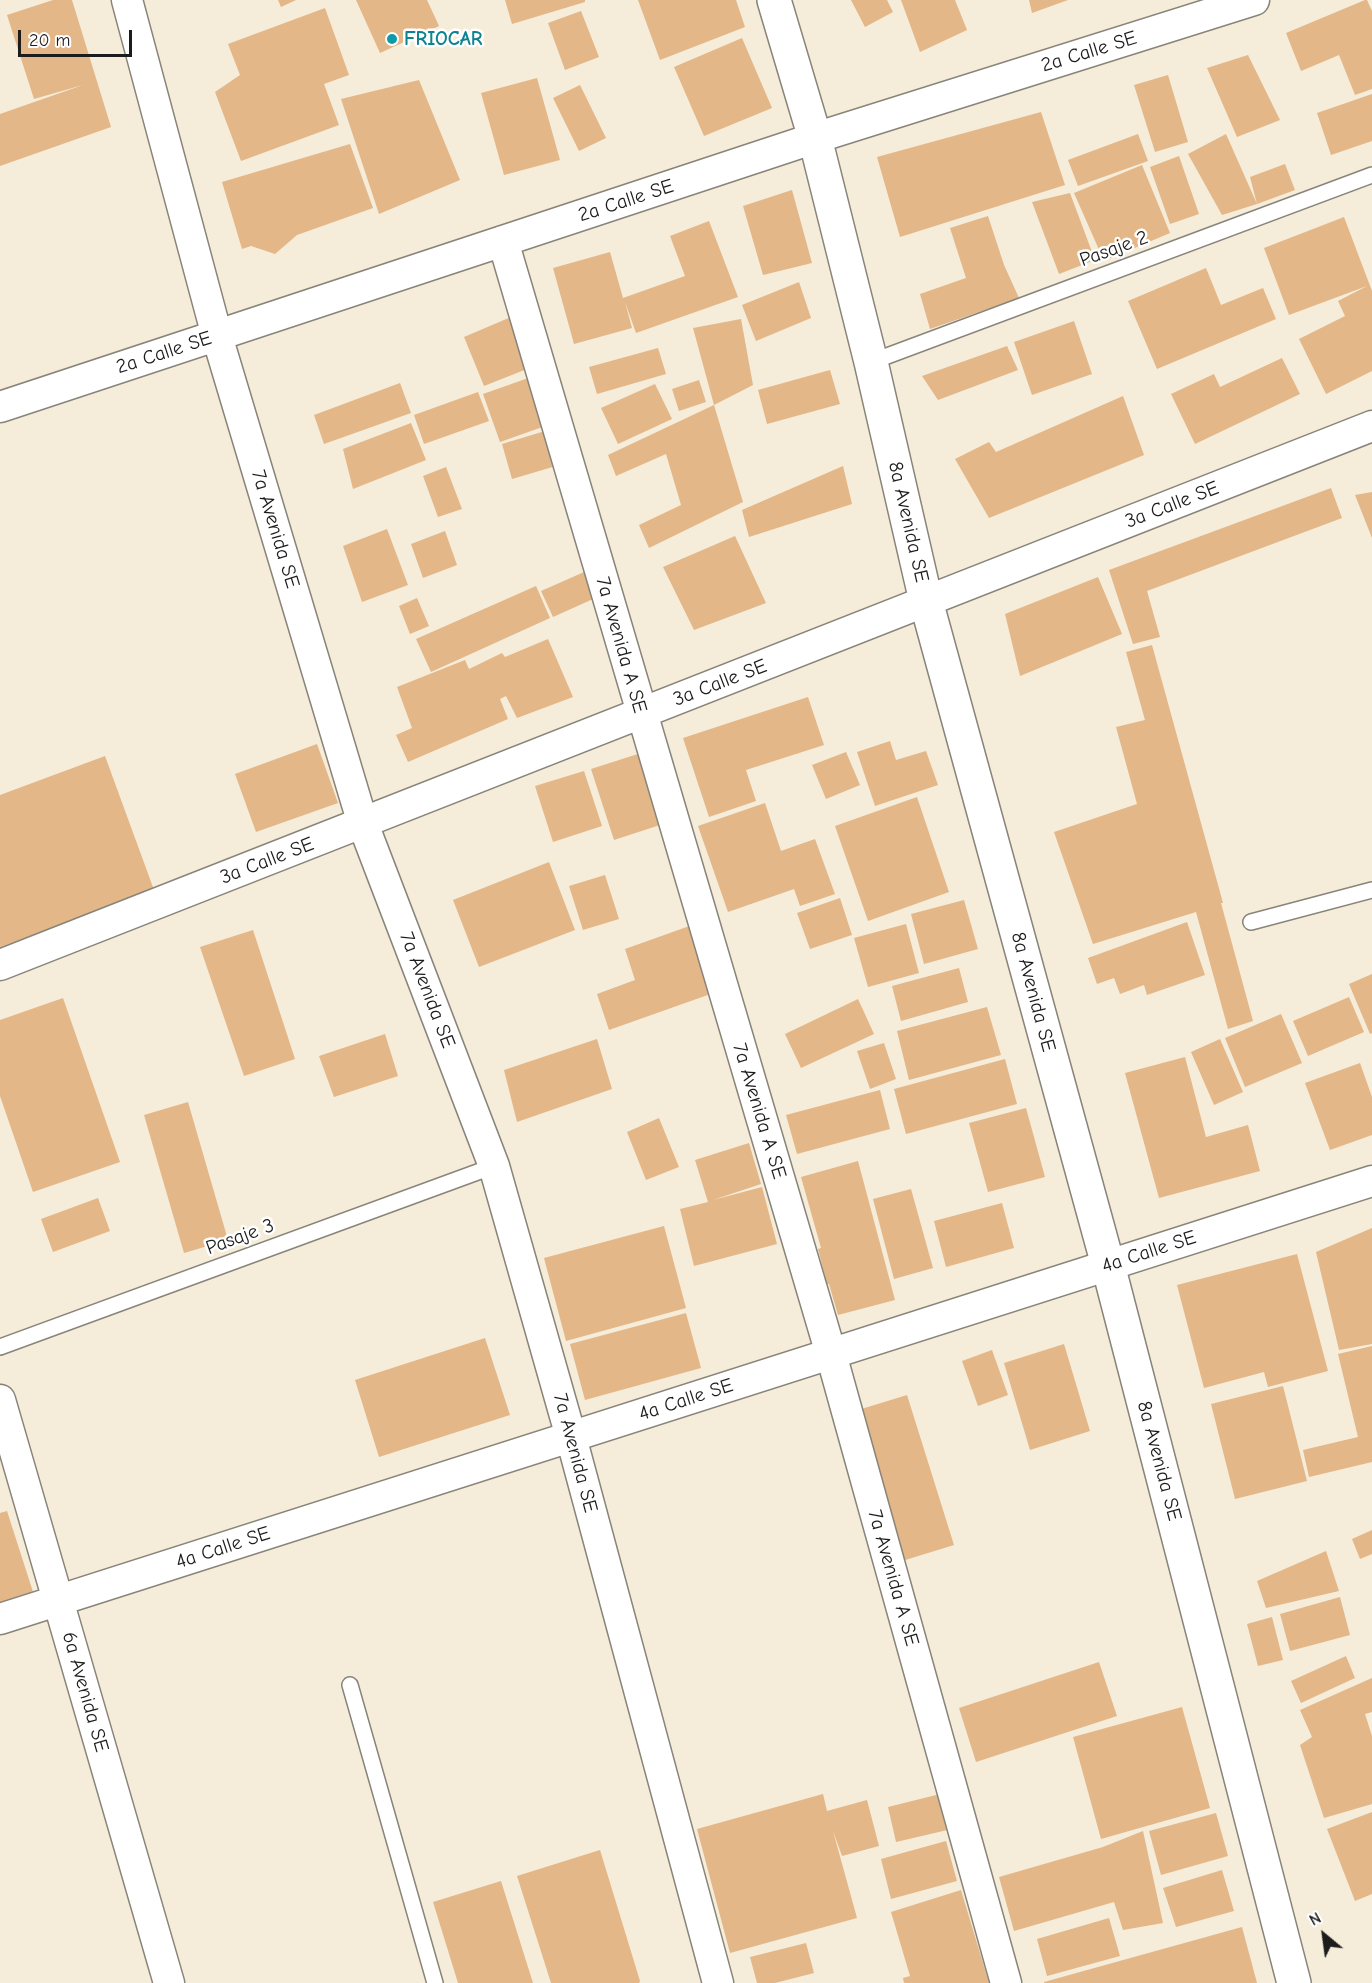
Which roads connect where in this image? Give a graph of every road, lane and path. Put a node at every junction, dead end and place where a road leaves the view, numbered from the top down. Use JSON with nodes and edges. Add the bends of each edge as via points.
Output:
{"nodes":[{"id":1,"x":127,"y":0,"type":"edge"},
{"id":2,"x":774,"y":0,"type":"edge"},
{"id":3,"x":1254,"y":0,"type":"edge"},
{"id":4,"x":815,"y":138,"type":"junction"},
{"id":5,"x":1372,"y":175,"type":"edge"},
{"id":6,"x":503,"y":241,"type":"junction"},
{"id":7,"x":217,"y":336,"type":"junction"},
{"id":8,"x":871,"y":362,"type":"junction"},
{"id":9,"x":0,"y":407,"type":"edge"},
{"id":10,"x":1372,"y":426,"type":"edge"},
{"id":11,"x":926,"y":601,"type":"junction"},
{"id":12,"x":641,"y":714,"type":"junction"},
{"id":13,"x":363,"y":824,"type":"junction"},
{"id":14,"x":1372,"y":890,"type":"edge"},
{"id":15,"x":1251,"y":922,"type":"dead end"},
{"id":16,"x":0,"y":965,"type":"edge"},
{"id":17,"x":494,"y":1166,"type":"junction"},
{"id":18,"x":1372,"y":1181,"type":"edge"},
{"id":19,"x":1108,"y":1265,"type":"junction"},
{"id":20,"x":0,"y":1347,"type":"edge"},
{"id":21,"x":831,"y":1354,"type":"junction"},
{"id":22,"x":0,"y":1400,"type":"edge"},
{"id":23,"x":571,"y":1437,"type":"junction"},
{"id":24,"x":58,"y":1600,"type":"junction"},
{"id":25,"x":0,"y":1619,"type":"edge"},
{"id":26,"x":350,"y":1685,"type":"dead end"},
{"id":27,"x":169,"y":1983,"type":"edge"},
{"id":28,"x":435,"y":1983,"type":"edge"},
{"id":29,"x":718,"y":1983,"type":"edge"},
{"id":30,"x":1006,"y":1983,"type":"edge"},
{"id":31,"x":1294,"y":1983,"type":"edge"}],
"edges":[{"from":1,"to":7,"type":"street","name":"7a Avenida SE"},
{"from":2,"to":4,"type":"street","name":"8a Avenida SE"},
{"from":3,"to":4,"type":"street","name":"2a Calle SE"},
{"from":4,"to":6,"type":"street","name":"2a Calle SE"},
{"from":4,"to":8,"type":"street","name":"8a Avenida SE"},
{"from":5,"to":8,"type":"lane","name":"Pasaje 2"},
{"from":6,"to":7,"type":"street","name":"2a Calle SE"},
{"from":6,"to":12,"type":"street","name":"7a Avenida A SE"},
{"from":7,"to":9,"type":"street","name":"2a Calle SE"},
{"from":7,"to":13,"type":"street","name":"7a Avenida SE"},
{"from":8,"to":11,"type":"street","name":"8a Avenida SE"},
{"from":10,"to":11,"type":"street","name":"3a Calle SE"},
{"from":11,"to":12,"type":"street","name":"3a Calle SE"},
{"from":11,"to":19,"type":"street","name":"8a Avenida SE"},
{"from":12,"to":13,"type":"street","name":"3a Calle SE"},
{"from":12,"to":21,"type":"street","name":"7a Avenida A SE"},
{"from":13,"to":16,"type":"street","name":"3a Calle SE"},
{"from":13,"to":17,"type":"street","name":"7a Avenida SE"},
{"from":14,"to":15,"type":"lane"},
{"from":17,"to":20,"type":"lane","name":"Pasaje 3"},
{"from":17,"to":23,"type":"street","name":"7a Avenida SE"},
{"from":18,"to":19,"type":"street","name":"4a Calle SE"},
{"from":19,"to":21,"type":"street","name":"4a Calle SE"},
{"from":19,"to":31,"type":"street","name":"8a Avenida SE"},
{"from":21,"to":23,"type":"street","name":"4a Calle SE"},
{"from":21,"to":30,"type":"street","name":"7a Avenida A SE"},
{"from":22,"to":24,"type":"street","name":"6a Avenida SE"},
{"from":23,"to":24,"type":"street","name":"4a Calle SE"},
{"from":23,"to":29,"type":"street","name":"7a Avenida SE"},
{"from":24,"to":25,"type":"street","name":"4a Calle SE"},
{"from":24,"to":27,"type":"street","name":"6a Avenida SE"},
{"from":26,"to":28,"type":"lane"}]}
